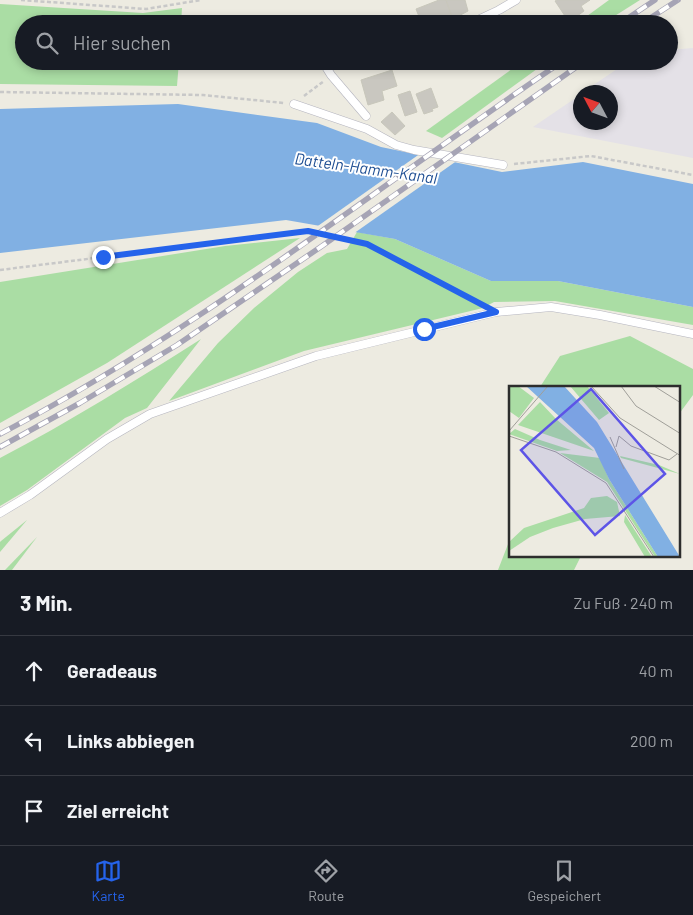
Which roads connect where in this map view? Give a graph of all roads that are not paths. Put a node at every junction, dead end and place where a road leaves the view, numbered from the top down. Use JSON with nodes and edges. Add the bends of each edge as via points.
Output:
{"nodes":[{"id":1,"x":516,"y":0,"type":"edge"},
{"id":2,"x":488,"y":15,"type":"edge"},
{"id":3,"x":328,"y":70,"type":"edge"},
{"id":4,"x":294,"y":104,"type":"road end"},
{"id":5,"x":366,"y":116,"type":"dead end"},
{"id":6,"x":503,"y":165,"type":"road end"},
{"id":7,"x":693,"y":334,"type":"edge"},
{"id":8,"x":0,"y":513,"type":"edge"}],
"edges":[{"from":1,"to":2,"type":"lane"},
{"from":3,"to":5,"type":"lane"},
{"from":4,"to":6,"type":"lane","via":[[366,129],[396,145]]},
{"from":7,"to":8,"type":"lane","via":[[551,307],[496,312],[316,356],[150,414],[107,439]]}]}
